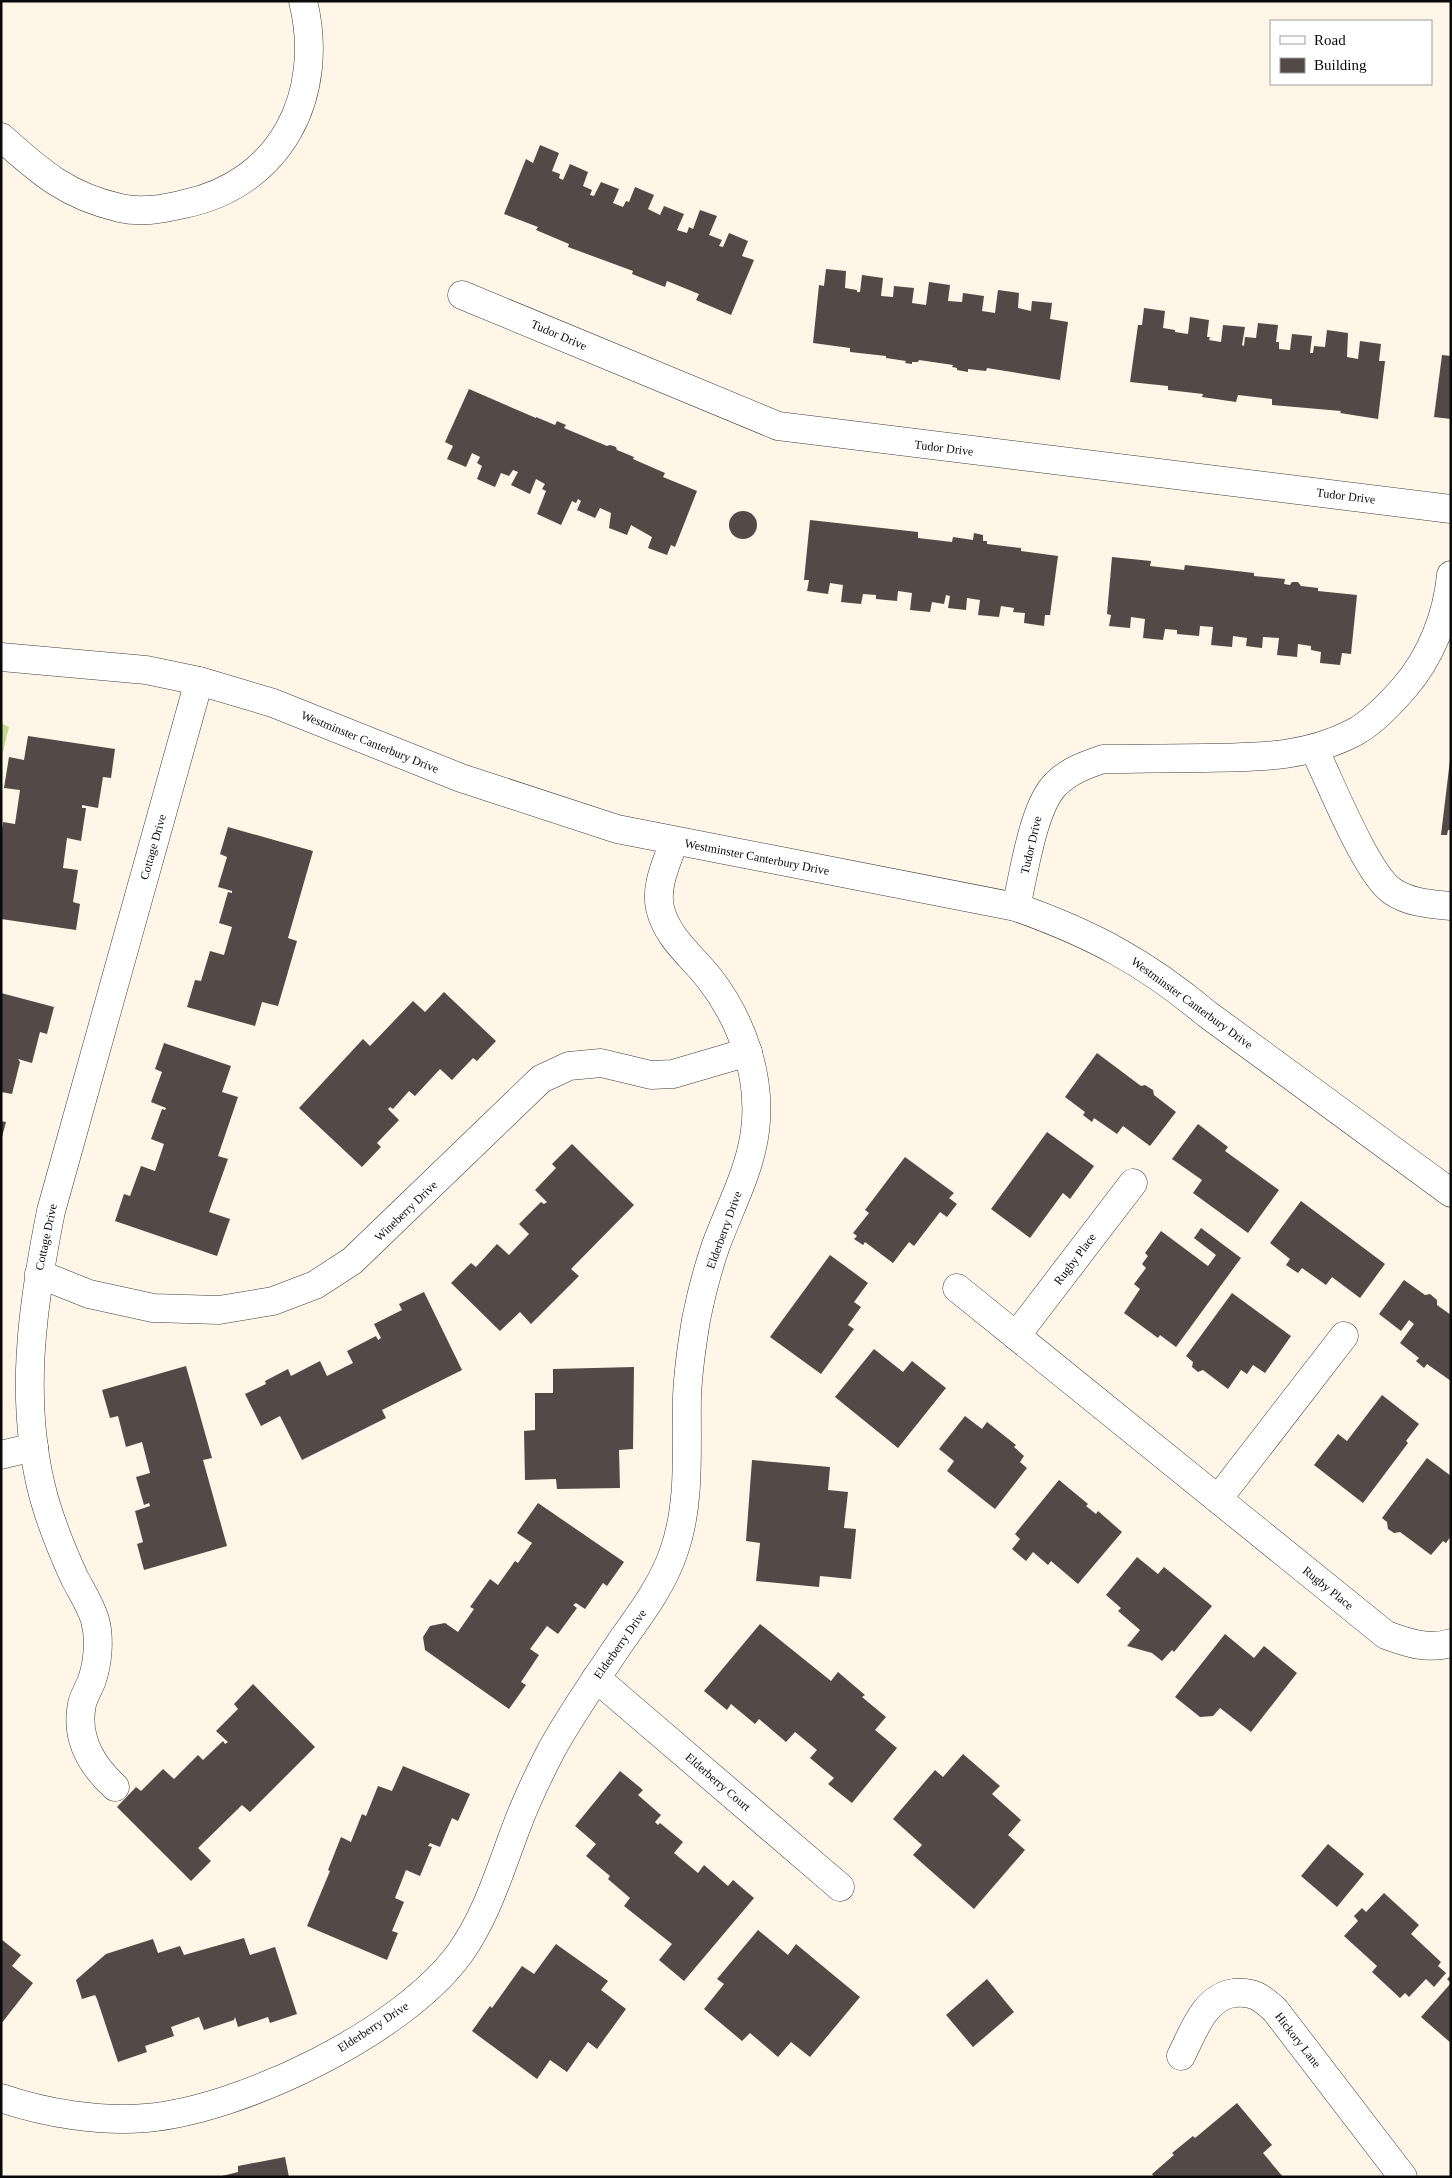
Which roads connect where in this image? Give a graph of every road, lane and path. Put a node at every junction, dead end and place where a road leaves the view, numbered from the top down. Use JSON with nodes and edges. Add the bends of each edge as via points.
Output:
{"nodes":[{"id":1,"x":303,"y":1,"type":"edge"},
{"id":2,"x":1,"y":137,"type":"edge"},
{"id":3,"x":462,"y":295,"type":"dead end"},
{"id":4,"x":1451,"y":508,"type":"edge"},
{"id":5,"x":1451,"y":575,"type":"edge"},
{"id":6,"x":1,"y":657,"type":"edge"},
{"id":7,"x":199,"y":681,"type":"junction"},
{"id":8,"x":1314,"y":749,"type":"junction"},
{"id":9,"x":674,"y":841,"type":"junction"},
{"id":10,"x":1451,"y":906,"type":"edge"},
{"id":11,"x":1016,"y":907,"type":"junction"},
{"id":12,"x":748,"y":1052,"type":"junction"},
{"id":13,"x":1133,"y":1182,"type":"dead end"},
{"id":14,"x":1451,"y":1193,"type":"edge"},
{"id":15,"x":38,"y":1274,"type":"junction"},
{"id":16,"x":957,"y":1288,"type":"dead end"},
{"id":17,"x":1016,"y":1336,"type":"junction"},
{"id":18,"x":1344,"y":1336,"type":"dead end"},
{"id":19,"x":34,"y":1447,"type":"junction"},
{"id":20,"x":1,"y":1455,"type":"edge"},
{"id":21,"x":1218,"y":1499,"type":"junction"},
{"id":22,"x":1451,"y":1643,"type":"edge"},
{"id":23,"x":596,"y":1678,"type":"junction"},
{"id":24,"x":115,"y":1788,"type":"dead end"},
{"id":25,"x":840,"y":1887,"type":"dead end"},
{"id":26,"x":1180,"y":2056,"type":"dead end"},
{"id":27,"x":1,"y":2098,"type":"edge"},
{"id":28,"x":1403,"y":2177,"type":"edge"}],
"edges":[{"from":1,"to":2,"type":"street","via":[[310,48],[304,97],[282,142],[264,164],[220,194],[174,206],[122,209],[78,196],[47,176]]},
{"from":3,"to":4,"type":"street","name":"Tudor Drive","via":[[778,426]]},
{"from":5,"to":8,"type":"street","name":"Tudor Drive","via":[[1449,597],[1436,637],[1416,675],[1388,707],[1354,732]]},
{"from":6,"to":7,"type":"street","name":"Westminster Canterbury Drive","via":[[146,670]]},
{"from":7,"to":9,"type":"street","name":"Westminster Canterbury Drive","via":[[273,703],[461,778],[617,828]]},
{"from":7,"to":15,"type":"street","name":"Cottage Drive","via":[[51,1211]]},
{"from":8,"to":10,"type":"street","via":[[1374,872],[1392,891],[1415,902]]},
{"from":8,"to":11,"type":"street","name":"Tudor Drive","via":[[1273,757],[1103,759],[1077,768],[1055,784],[1040,807]]},
{"from":9,"to":11,"type":"street","name":"Westminster Canterbury Drive"},
{"from":9,"to":12,"type":"street","name":"Elderberry Drive","via":[[660,880],[660,906],[671,936],[710,978],[731,1010]]},
{"from":11,"to":14,"type":"street","name":"Westminster Canterbury Drive","via":[[1064,924],[1123,952]]},
{"from":12,"to":15,"type":"street","name":"Wineberry Drive","via":[[673,1074],[651,1075],[601,1063],[569,1066],[541,1079],[352,1261],[315,1285],[273,1301],[219,1310],[153,1308],[89,1294]]},
{"from":12,"to":23,"type":"street","name":"Elderberry Drive","via":[[756,1089],[755,1130],[746,1171],[715,1248],[696,1319],[687,1392],[688,1439],[683,1516],[674,1551],[655,1593]]},
{"from":13,"to":17,"type":"street","name":"Rugby Place"},
{"from":15,"to":19,"type":"street","name":"Cottage Drive","via":[[29,1363],[29,1410]]},
{"from":16,"to":17,"type":"street","name":"Rugby Place"},
{"from":17,"to":21,"type":"street","name":"Rugby Place"},
{"from":18,"to":21,"type":"street"},
{"from":19,"to":20,"type":"street"},
{"from":19,"to":24,"type":"street","name":"Cottage Drive","via":[[44,1499],[66,1559],[95,1621],[98,1656],[82,1703],[80,1729],[87,1754]]},
{"from":21,"to":22,"type":"street","name":"Rugby Place","via":[[1386,1635],[1412,1645]]},
{"from":23,"to":25,"type":"street","name":"Elderberry Court"},
{"from":23,"to":27,"type":"street","name":"Elderberry Drive","via":[[552,1750],[518,1822],[484,1913],[459,1954],[426,1990],[396,2015],[346,2046],[258,2090],[200,2110],[143,2118],[86,2116]]},
{"from":26,"to":28,"type":"street","name":"Hickory Lane","via":[[1208,2006],[1223,1994],[1246,1992],[1261,1997],[1275,2010]]}]}
